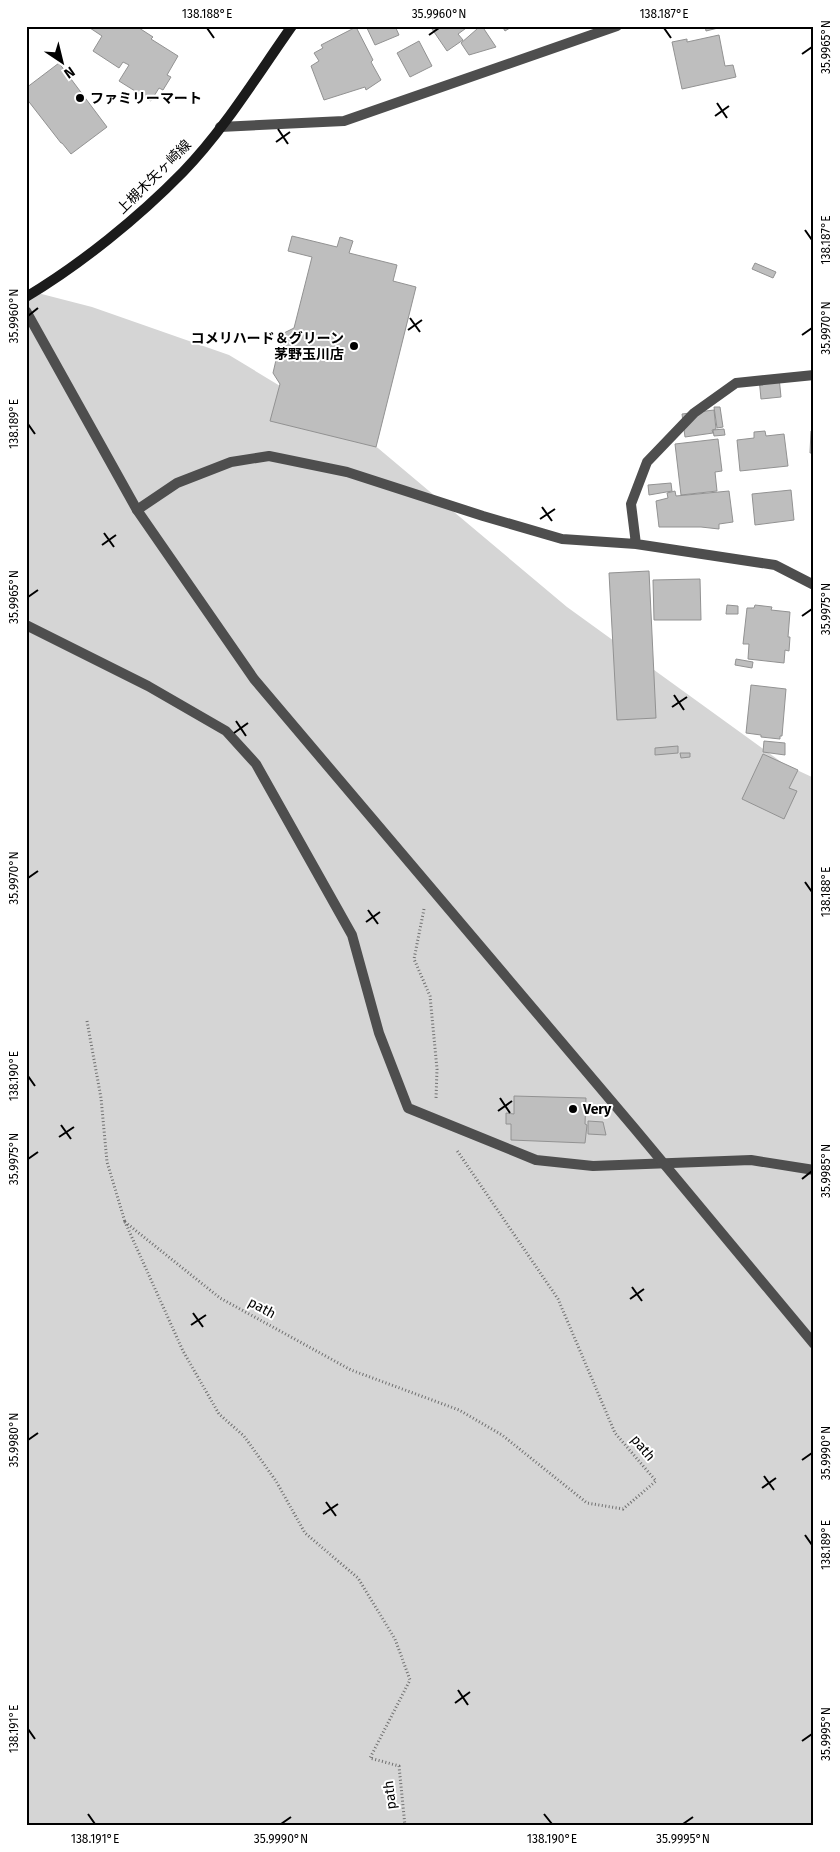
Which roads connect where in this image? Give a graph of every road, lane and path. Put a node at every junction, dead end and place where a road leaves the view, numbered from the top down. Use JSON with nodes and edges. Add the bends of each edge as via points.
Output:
{"nodes":[{"id":1,"x":292,"y":26,"type":"edge"},
{"id":2,"x":618,"y":26,"type":"edge"},
{"id":3,"x":220,"y":127,"type":"junction"},
{"id":4,"x":26,"y":297,"type":"edge"},
{"id":5,"x":26,"y":310,"type":"edge"},
{"id":6,"x":814,"y":375,"type":"edge"},
{"id":7,"x":137,"y":510,"type":"junction"},
{"id":8,"x":636,"y":544,"type":"junction"},
{"id":9,"x":814,"y":585,"type":"edge"},
{"id":10,"x":26,"y":625,"type":"edge"},
{"id":11,"x":429,"y":886,"type":"junction"},
{"id":12,"x":88,"y":1021,"type":"dead end"},
{"id":13,"x":436,"y":1120,"type":"junction"},
{"id":14,"x":664,"y":1164,"type":"junction"},
{"id":15,"x":814,"y":1170,"type":"edge"},
{"id":16,"x":126,"y":1222,"type":"junction"},
{"id":17,"x":814,"y":1344,"type":"edge"},
{"id":18,"x":405,"y":1826,"type":"edge"}],
"edges":[{"from":1,"to":3,"type":"main road","name":"上槻木矢ヶ崎線"},
{"from":2,"to":3,"type":"street","via":[[344,121]]},
{"from":3,"to":4,"type":"main road","name":"上槻木矢ヶ崎線","via":[[184,171],[130,222]]},
{"from":5,"to":7,"type":"street"},
{"from":6,"to":8,"type":"street","via":[[736,383],[694,413],[648,462],[631,504]]},
{"from":7,"to":8,"type":"street","via":[[177,483],[230,462],[269,456],[347,472],[562,539]]},
{"from":7,"to":11,"type":"street","via":[[254,679]]},
{"from":8,"to":9,"type":"street","via":[[775,565]]},
{"from":10,"to":13,"type":"street","via":[[148,686],[226,732],[256,764],[352,935],[380,1033],[408,1108]]},
{"from":11,"to":13,"type":"path","via":[[414,959],[430,996],[437,1069]]},
{"from":11,"to":14,"type":"street"},
{"from":12,"to":16,"type":"path","via":[[101,1098],[107,1162]]},
{"from":13,"to":14,"type":"street","via":[[536,1160],[593,1166]]},
{"from":13,"to":16,"type":"path","name":"path","via":[[558,1299],[615,1433],[656,1481],[623,1509],[587,1503],[502,1435],[459,1410],[351,1370],[220,1298]]},
{"from":14,"to":15,"type":"street","via":[[751,1160]]},
{"from":14,"to":17,"type":"street"},
{"from":16,"to":18,"type":"path","name":"path","via":[[183,1351],[220,1414],[244,1436],[276,1481],[305,1533],[358,1578],[395,1639],[410,1680],[370,1758],[399,1766]]}]}
